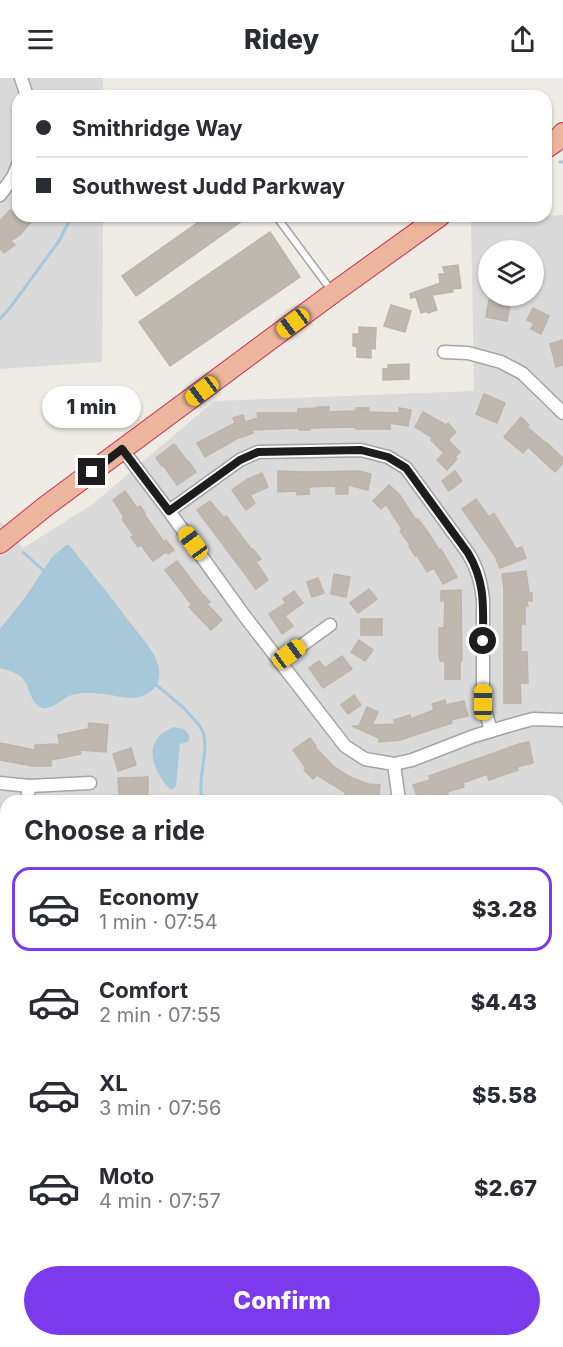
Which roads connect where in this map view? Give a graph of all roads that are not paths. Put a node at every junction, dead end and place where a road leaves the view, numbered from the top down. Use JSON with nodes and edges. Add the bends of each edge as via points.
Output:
{"nodes":[{"id":1,"x":12,"y":178,"type":"edge"},
{"id":2,"x":0,"y":195,"type":"edge"},
{"id":3,"x":280,"y":222,"type":"edge"},
{"id":4,"x":432,"y":222,"type":"edge"},
{"id":5,"x":333,"y":293,"type":"junction"},
{"id":6,"x":444,"y":352,"type":"dead end"},
{"id":7,"x":561,"y":407,"type":"edge"},
{"id":8,"x":122,"y":449,"type":"junction"},
{"id":9,"x":169,"y":511,"type":"junction"},
{"id":10,"x":0,"y":543,"type":"edge"},
{"id":11,"x":330,"y":625,"type":"dead end"},
{"id":12,"x":280,"y":661,"type":"junction"},
{"id":13,"x":563,"y":720,"type":"edge"},
{"id":14,"x":491,"y":731,"type":"junction"},
{"id":15,"x":394,"y":764,"type":"junction"},
{"id":16,"x":0,"y":783,"type":"edge"},
{"id":17,"x":90,"y":783,"type":"dead end"},
{"id":18,"x":29,"y":786,"type":"junction"},
{"id":19,"x":28,"y":795,"type":"edge"},
{"id":20,"x":398,"y":795,"type":"edge"}],
"edges":[{"from":1,"to":2,"type":"street"},
{"from":3,"to":5,"type":"lane"},
{"from":4,"to":5,"type":"highway"},
{"from":5,"to":8,"type":"highway"},
{"from":6,"to":7,"type":"street","via":[[501,362]]},
{"from":8,"to":9,"type":"street"},
{"from":8,"to":10,"type":"highway"},
{"from":9,"to":12,"type":"street"},
{"from":9,"to":14,"type":"street","via":[[240,460],[258,452],[361,450],[388,457],[406,468],[476,566],[483,600],[483,702]]},
{"from":11,"to":12,"type":"street"},
{"from":12,"to":15,"type":"street","via":[[345,746],[365,759]]},
{"from":13,"to":14,"type":"street","via":[[533,719]]},
{"from":14,"to":15,"type":"street"},
{"from":15,"to":20,"type":"street"},
{"from":16,"to":18,"type":"street"},
{"from":17,"to":18,"type":"street"},
{"from":18,"to":19,"type":"street"}]}
